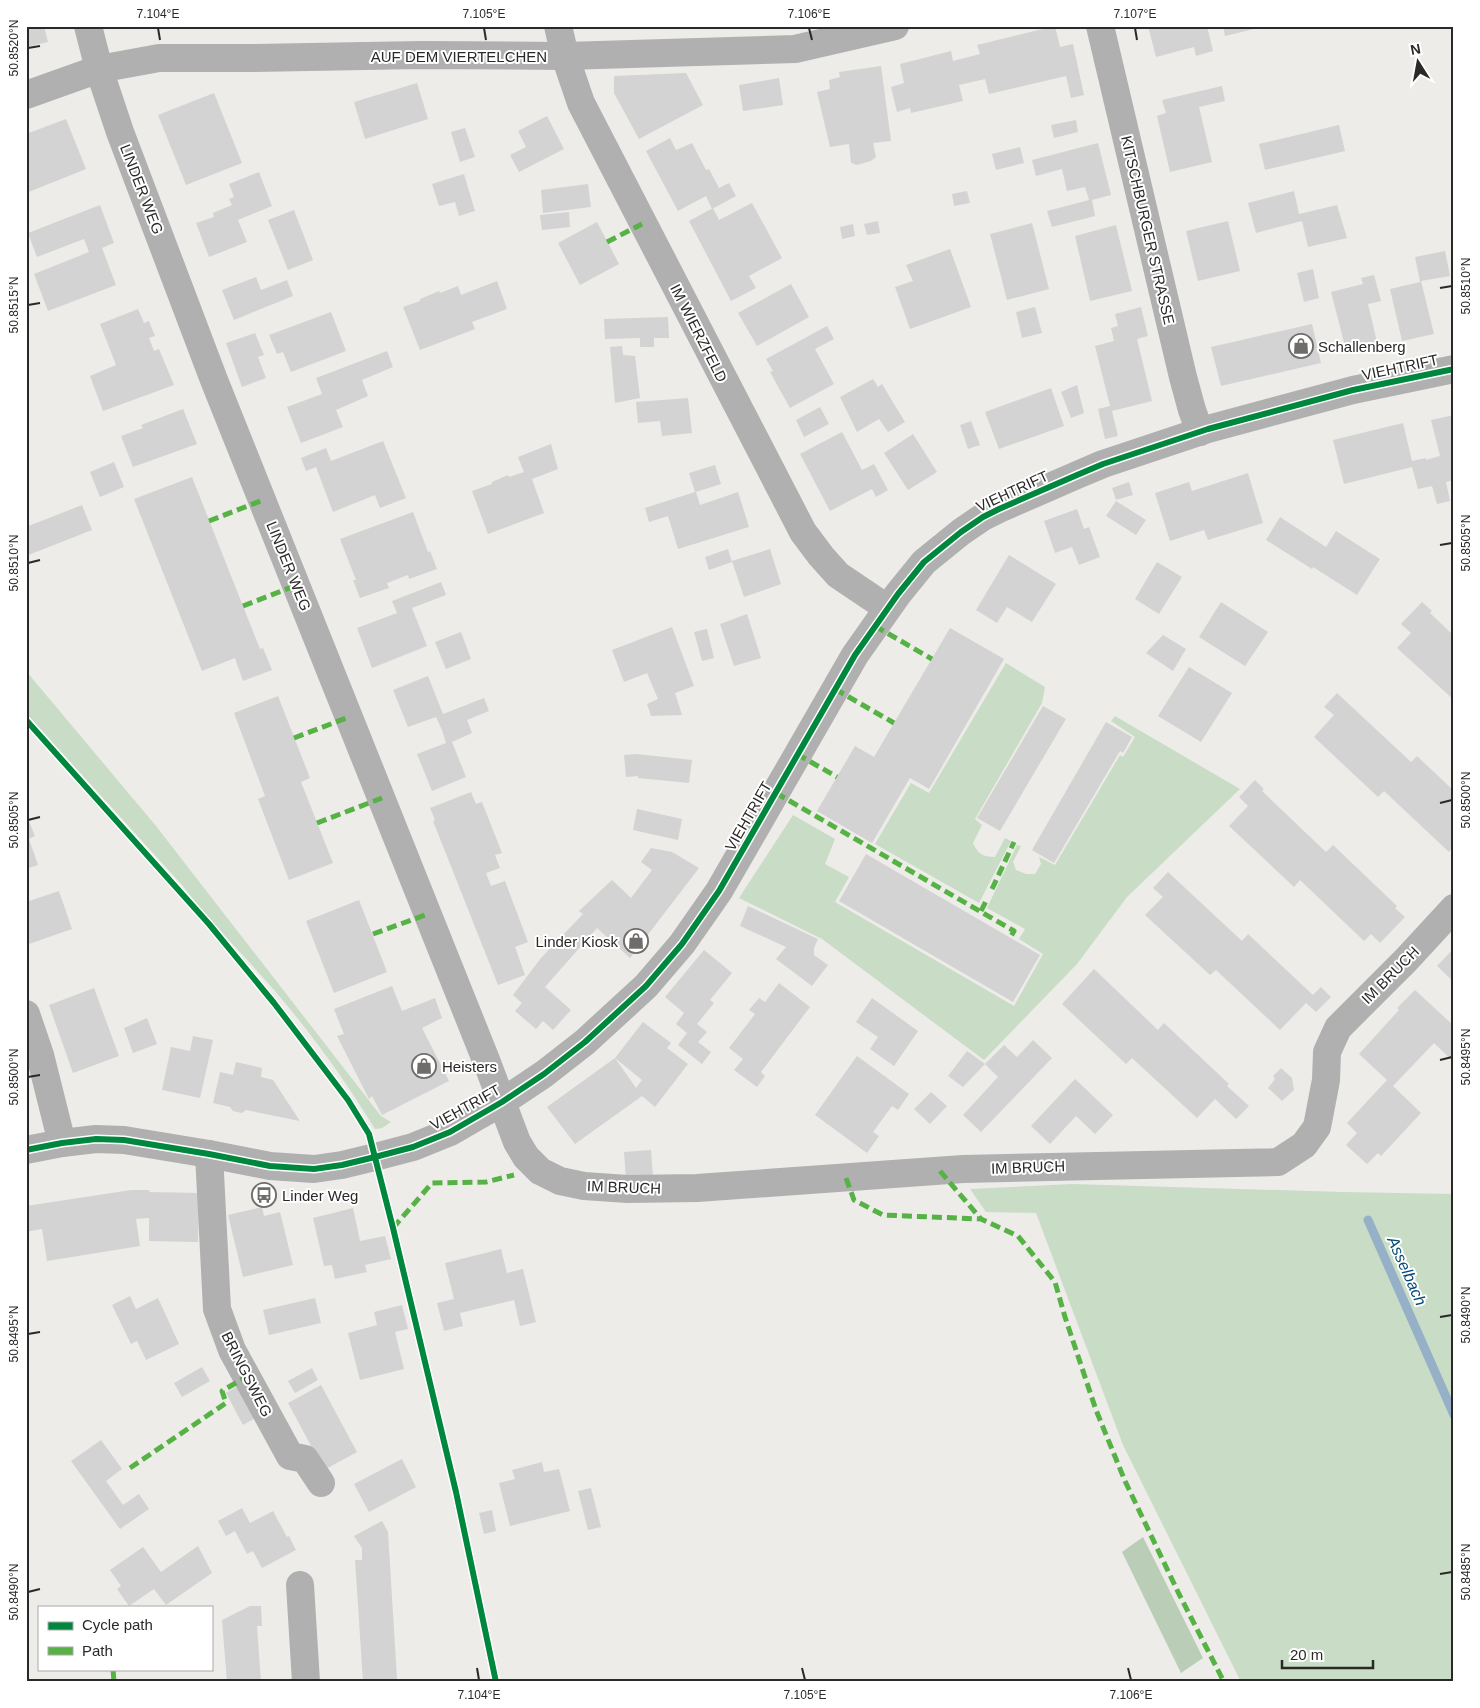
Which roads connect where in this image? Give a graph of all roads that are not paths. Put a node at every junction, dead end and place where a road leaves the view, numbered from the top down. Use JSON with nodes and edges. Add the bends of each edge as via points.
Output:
{"nodes":[{"id":1,"x":88,"y":26,"type":"edge"},
{"id":2,"x":558,"y":26,"type":"edge"},
{"id":3,"x":895,"y":26,"type":"edge"},
{"id":4,"x":1100,"y":26,"type":"edge"},
{"id":5,"x":565,"y":56,"type":"junction"},
{"id":6,"x":98,"y":69,"type":"junction"},
{"id":7,"x":26,"y":95,"type":"edge"},
{"id":8,"x":1454,"y":369,"type":"edge"},
{"id":9,"x":1200,"y":432,"type":"junction"},
{"id":10,"x":887,"y":608,"type":"junction"},
{"id":11,"x":1454,"y":908,"type":"edge"},
{"id":12,"x":26,"y":1014,"type":"edge"},
{"id":13,"x":502,"y":1102,"type":"junction"},
{"id":14,"x":62,"y":1143,"type":"junction"},
{"id":15,"x":26,"y":1150,"type":"edge"},
{"id":16,"x":209,"y":1154,"type":"junction"},
{"id":17,"x":321,"y":1483,"type":"dead end"},
{"id":18,"x":300,"y":1585,"type":"dead end"},
{"id":19,"x":306,"y":1682,"type":"edge"}],
"edges":[{"from":1,"to":6,"type":"street","name":"LINDER WEG"},
{"from":2,"to":5,"type":"street","name":"IM WIERZFELD"},
{"from":3,"to":5,"type":"street","name":"AUF DEM VIERTELCHEN","via":[[795,49]]},
{"from":4,"to":9,"type":"street","name":"KITSCHBURGER STRASSE","via":[[1183,376]]},
{"from":5,"to":6,"type":"street","name":"AUF DEM VIERTELCHEN","via":[[159,58]]},
{"from":5,"to":10,"type":"street","name":"IM WIERZFELD","via":[[580,103],[803,532],[838,575]]},
{"from":6,"to":7,"type":"street","name":"AUF DEM VIERTELCHEN"},
{"from":6,"to":13,"type":"street","name":"LINDER WEG","via":[[214,380]]},
{"from":8,"to":9,"type":"street","name":"VIEHTRIFT","via":[[1353,390]]},
{"from":9,"to":10,"type":"street","name":"VIEHTRIFT","via":[[1103,464],[984,517],[924,562]]},
{"from":10,"to":13,"type":"street","name":"VIEHTRIFT","via":[[855,656],[718,891],[682,944],[646,986],[585,1042]]},
{"from":11,"to":13,"type":"street","name":"IM BRUCH","via":[[1338,1028],[1327,1052],[1326,1080],[1317,1127],[1304,1145],[1278,1162],[963,1169],[697,1188],[584,1186],[560,1181],[540,1171],[526,1157]]},
{"from":12,"to":14,"type":"street"},
{"from":13,"to":16,"type":"street","name":"VIEHTRIFT","via":[[450,1132],[413,1147],[342,1165],[314,1169],[270,1166]]},
{"from":14,"to":15,"type":"street","name":"VIEHTRIFT"},
{"from":14,"to":16,"type":"street","name":"VIEHTRIFT","via":[[124,1140]]},
{"from":16,"to":17,"type":"street","name":"BRINGSWEG","via":[[217,1309],[232,1350],[290,1456],[304,1459]]},
{"from":18,"to":19,"type":"street"}]}
